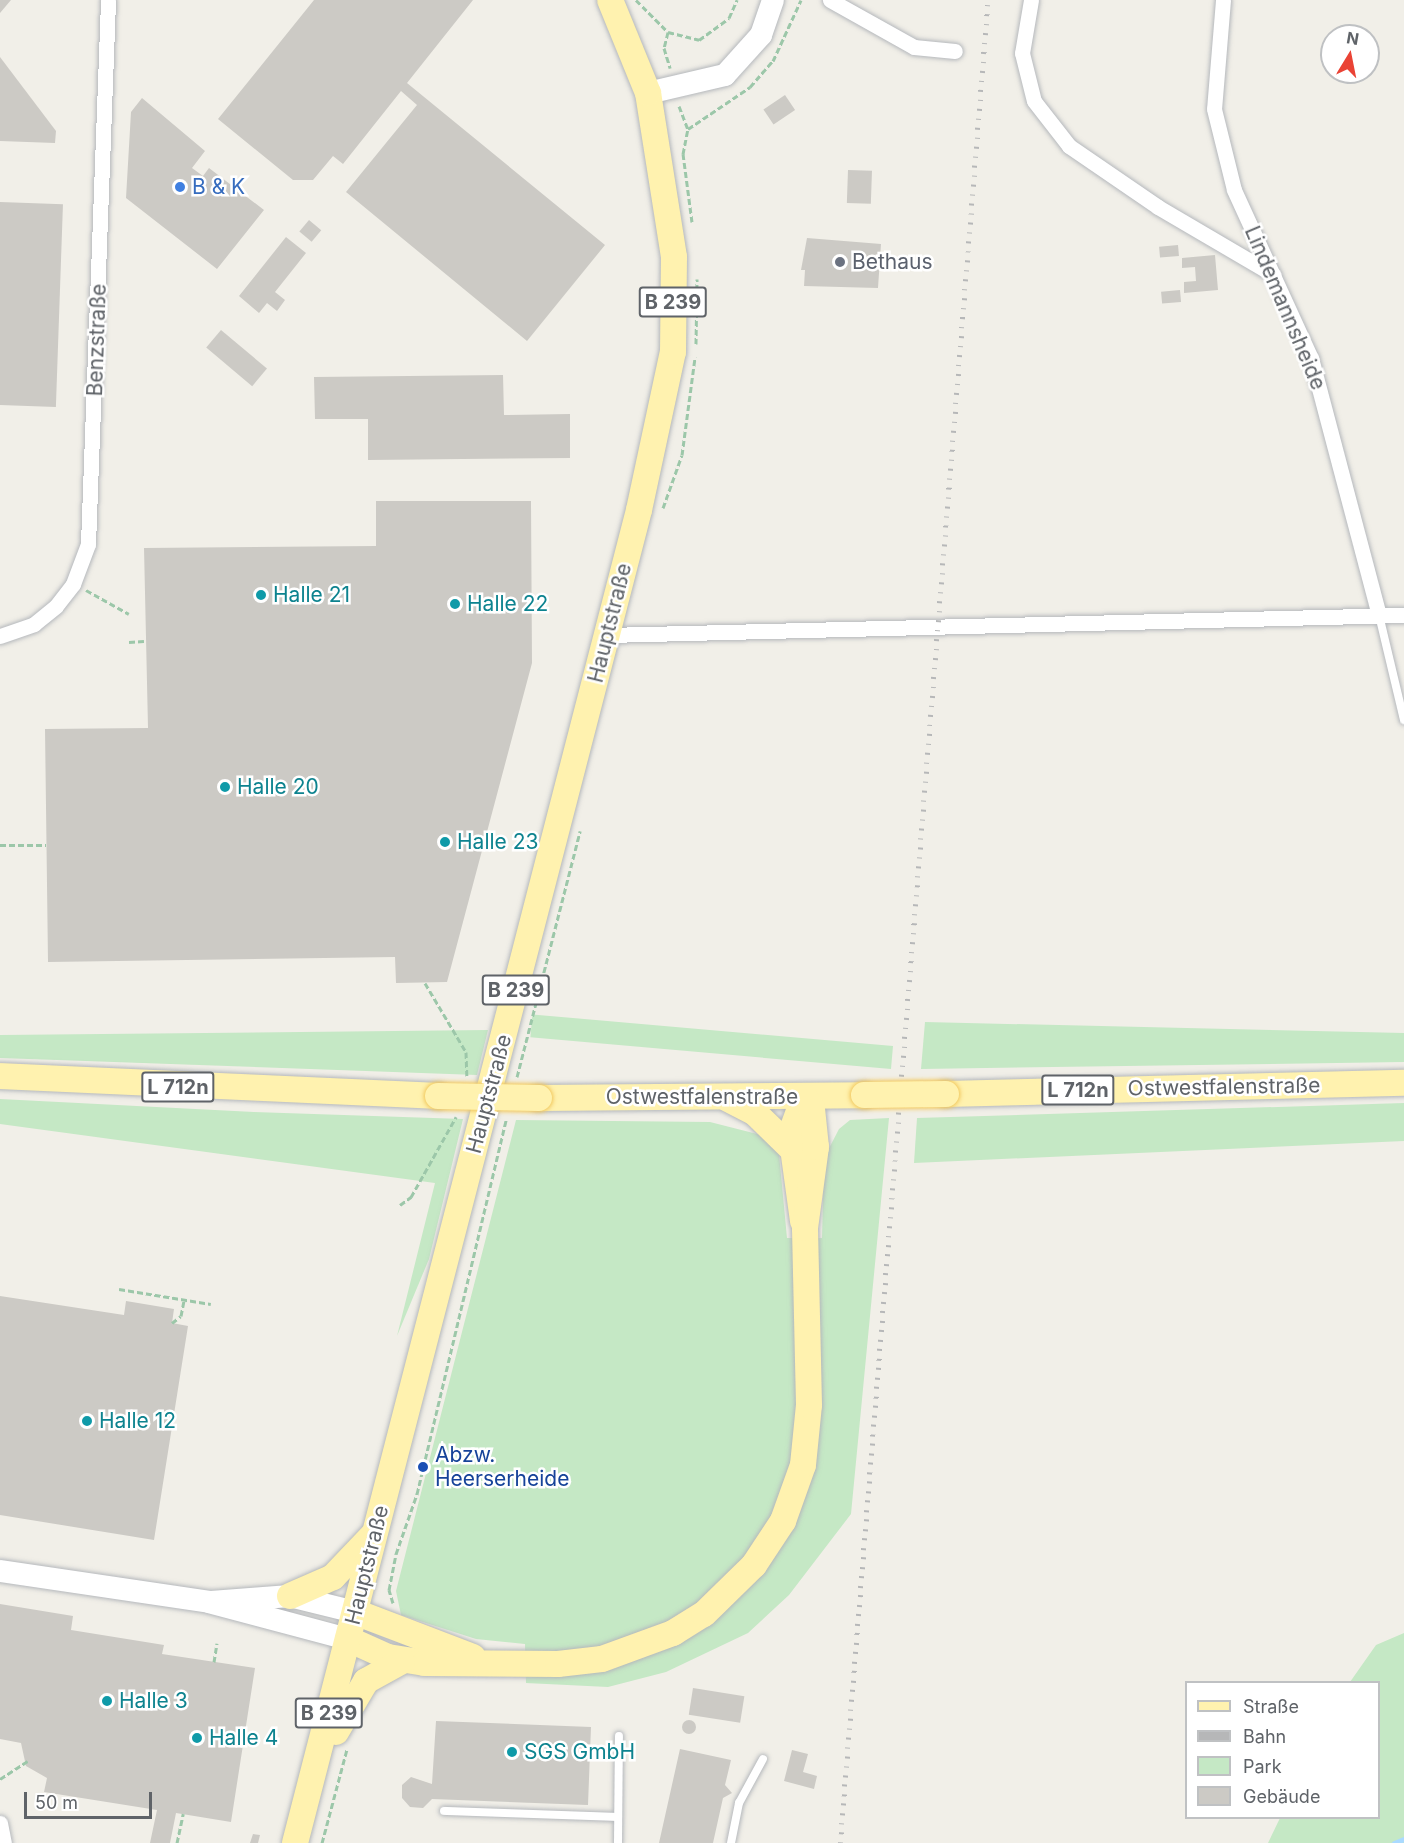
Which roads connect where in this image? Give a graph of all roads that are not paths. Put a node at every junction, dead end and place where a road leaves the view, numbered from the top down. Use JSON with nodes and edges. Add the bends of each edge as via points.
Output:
{"nodes":[{"id":1,"x":108,"y":0,"type":"edge"},
{"id":2,"x":610,"y":0,"type":"edge"},
{"id":3,"x":773,"y":0,"type":"edge"},
{"id":4,"x":830,"y":0,"type":"edge"},
{"id":5,"x":1031,"y":0,"type":"edge"},
{"id":6,"x":1223,"y":0,"type":"edge"},
{"id":7,"x":955,"y":51,"type":"dead end"},
{"id":8,"x":648,"y":93,"type":"junction"},
{"id":9,"x":1274,"y":275,"type":"junction"},
{"id":10,"x":1379,"y":615,"type":"junction"},
{"id":11,"x":1404,"y":615,"type":"edge"},
{"id":12,"x":607,"y":635,"type":"junction"},
{"id":13,"x":0,"y":636,"type":"edge"},
{"id":14,"x":1404,"y":720,"type":"edge"},
{"id":15,"x":0,"y":1076,"type":"edge"},
{"id":16,"x":1404,"y":1083,"type":"edge"},
{"id":17,"x":864,"y":1095,"type":"junction"},
{"id":18,"x":804,"y":1097,"type":"junction"},
{"id":19,"x":726,"y":1098,"type":"junction"},
{"id":20,"x":803,"y":1147,"type":"junction"},
{"id":21,"x":374,"y":1534,"type":"junction"},
{"id":22,"x":0,"y":1571,"type":"edge"},
{"id":23,"x":290,"y":1596,"type":"junction"},
{"id":24,"x":209,"y":1602,"type":"junction"},
{"id":25,"x":355,"y":1612,"type":"junction"},
{"id":26,"x":348,"y":1639,"type":"junction"},
{"id":27,"x":402,"y":1661,"type":"junction"},
{"id":28,"x":488,"y":1662,"type":"junction"},
{"id":29,"x":619,"y":1736,"type":"dead end"},
{"id":30,"x":763,"y":1759,"type":"dead end"},
{"id":31,"x":310,"y":1786,"type":"junction"},
{"id":32,"x":444,"y":1811,"type":"dead end"},
{"id":33,"x":615,"y":1817,"type":"junction"},
{"id":34,"x":0,"y":1823,"type":"edge"},
{"id":35,"x":4,"y":1843,"type":"edge"},
{"id":36,"x":295,"y":1843,"type":"edge"},
{"id":37,"x":618,"y":1843,"type":"edge"},
{"id":38,"x":731,"y":1843,"type":"edge"}],
"edges":[{"from":1,"to":13,"type":"street","name":"Benzstraße","via":[[88,544],[73,584],[34,624]]},
{"from":2,"to":8,"type":"main road","number":"B 239"},
{"from":3,"to":8,"type":"street","via":[[761,34],[725,75]]},
{"from":4,"to":7,"type":"street","via":[[914,46]]},
{"from":5,"to":9,"type":"street","via":[[1022,53],[1034,101],[1069,146],[1158,207]]},
{"from":6,"to":9,"type":"street","name":"Lindemannsheide","via":[[1214,110],[1234,190]]},
{"from":8,"to":12,"type":"main road","name":"Hauptstraße","number":"B 239","via":[[674,257],[673,352],[658,433]]},
{"from":9,"to":10,"type":"street","name":"Lindemannsheide","via":[[1311,358]]},
{"from":10,"to":11,"type":"street"},
{"from":10,"to":12,"type":"street"},
{"from":10,"to":14,"type":"lane"},
{"from":12,"to":21,"type":"main road","name":"Hauptstraße","number":"B 239"},
{"from":15,"to":19,"type":"main road","name":"Ostwestfalenstraße","number":"L 712n","bridge":true,"via":[[438,1096]]},
{"from":16,"to":17,"type":"main road","name":"Ostwestfalenstraße","number":"L 712n","bridge":true},
{"from":17,"to":18,"type":"main road","name":"Ostwestfalenstraße","number":"L 712n"},
{"from":17,"to":20,"type":"main road","via":[[833,1116]]},
{"from":18,"to":19,"type":"main road","name":"Ostwestfalenstraße","number":"L 712n"},
{"from":18,"to":20,"type":"main road","via":[[812,1108]]},
{"from":19,"to":20,"type":"main road"},
{"from":20,"to":28,"type":"main road","via":[[808,1405],[803,1465],[783,1521],[754,1565],[704,1614],[642,1647],[558,1664]]},
{"from":21,"to":23,"type":"main road","via":[[333,1577]]},
{"from":21,"to":25,"type":"main road","name":"Hauptstraße","number":"B 239"},
{"from":22,"to":24,"type":"street"},
{"from":23,"to":24,"type":"street","via":[[248,1595]]},
{"from":23,"to":25,"type":"street"},
{"from":24,"to":26,"type":"street"},
{"from":25,"to":26,"type":"main road","name":"Hauptstraße","number":"B 239"},
{"from":25,"to":28,"type":"main road"},
{"from":26,"to":27,"type":"main road"},
{"from":26,"to":31,"type":"main road","name":"Hauptstraße","number":"B 239"},
{"from":27,"to":28,"type":"main road"},
{"from":27,"to":31,"type":"main road","via":[[373,1676],[354,1696]]},
{"from":29,"to":33,"type":"lane"},
{"from":30,"to":38,"type":"lane","via":[[739,1803]]},
{"from":31,"to":36,"type":"main road","name":"Hauptstraße","number":"B 239"},
{"from":32,"to":33,"type":"lane"},
{"from":33,"to":37,"type":"lane"},
{"from":34,"to":35,"type":"street"}]}
